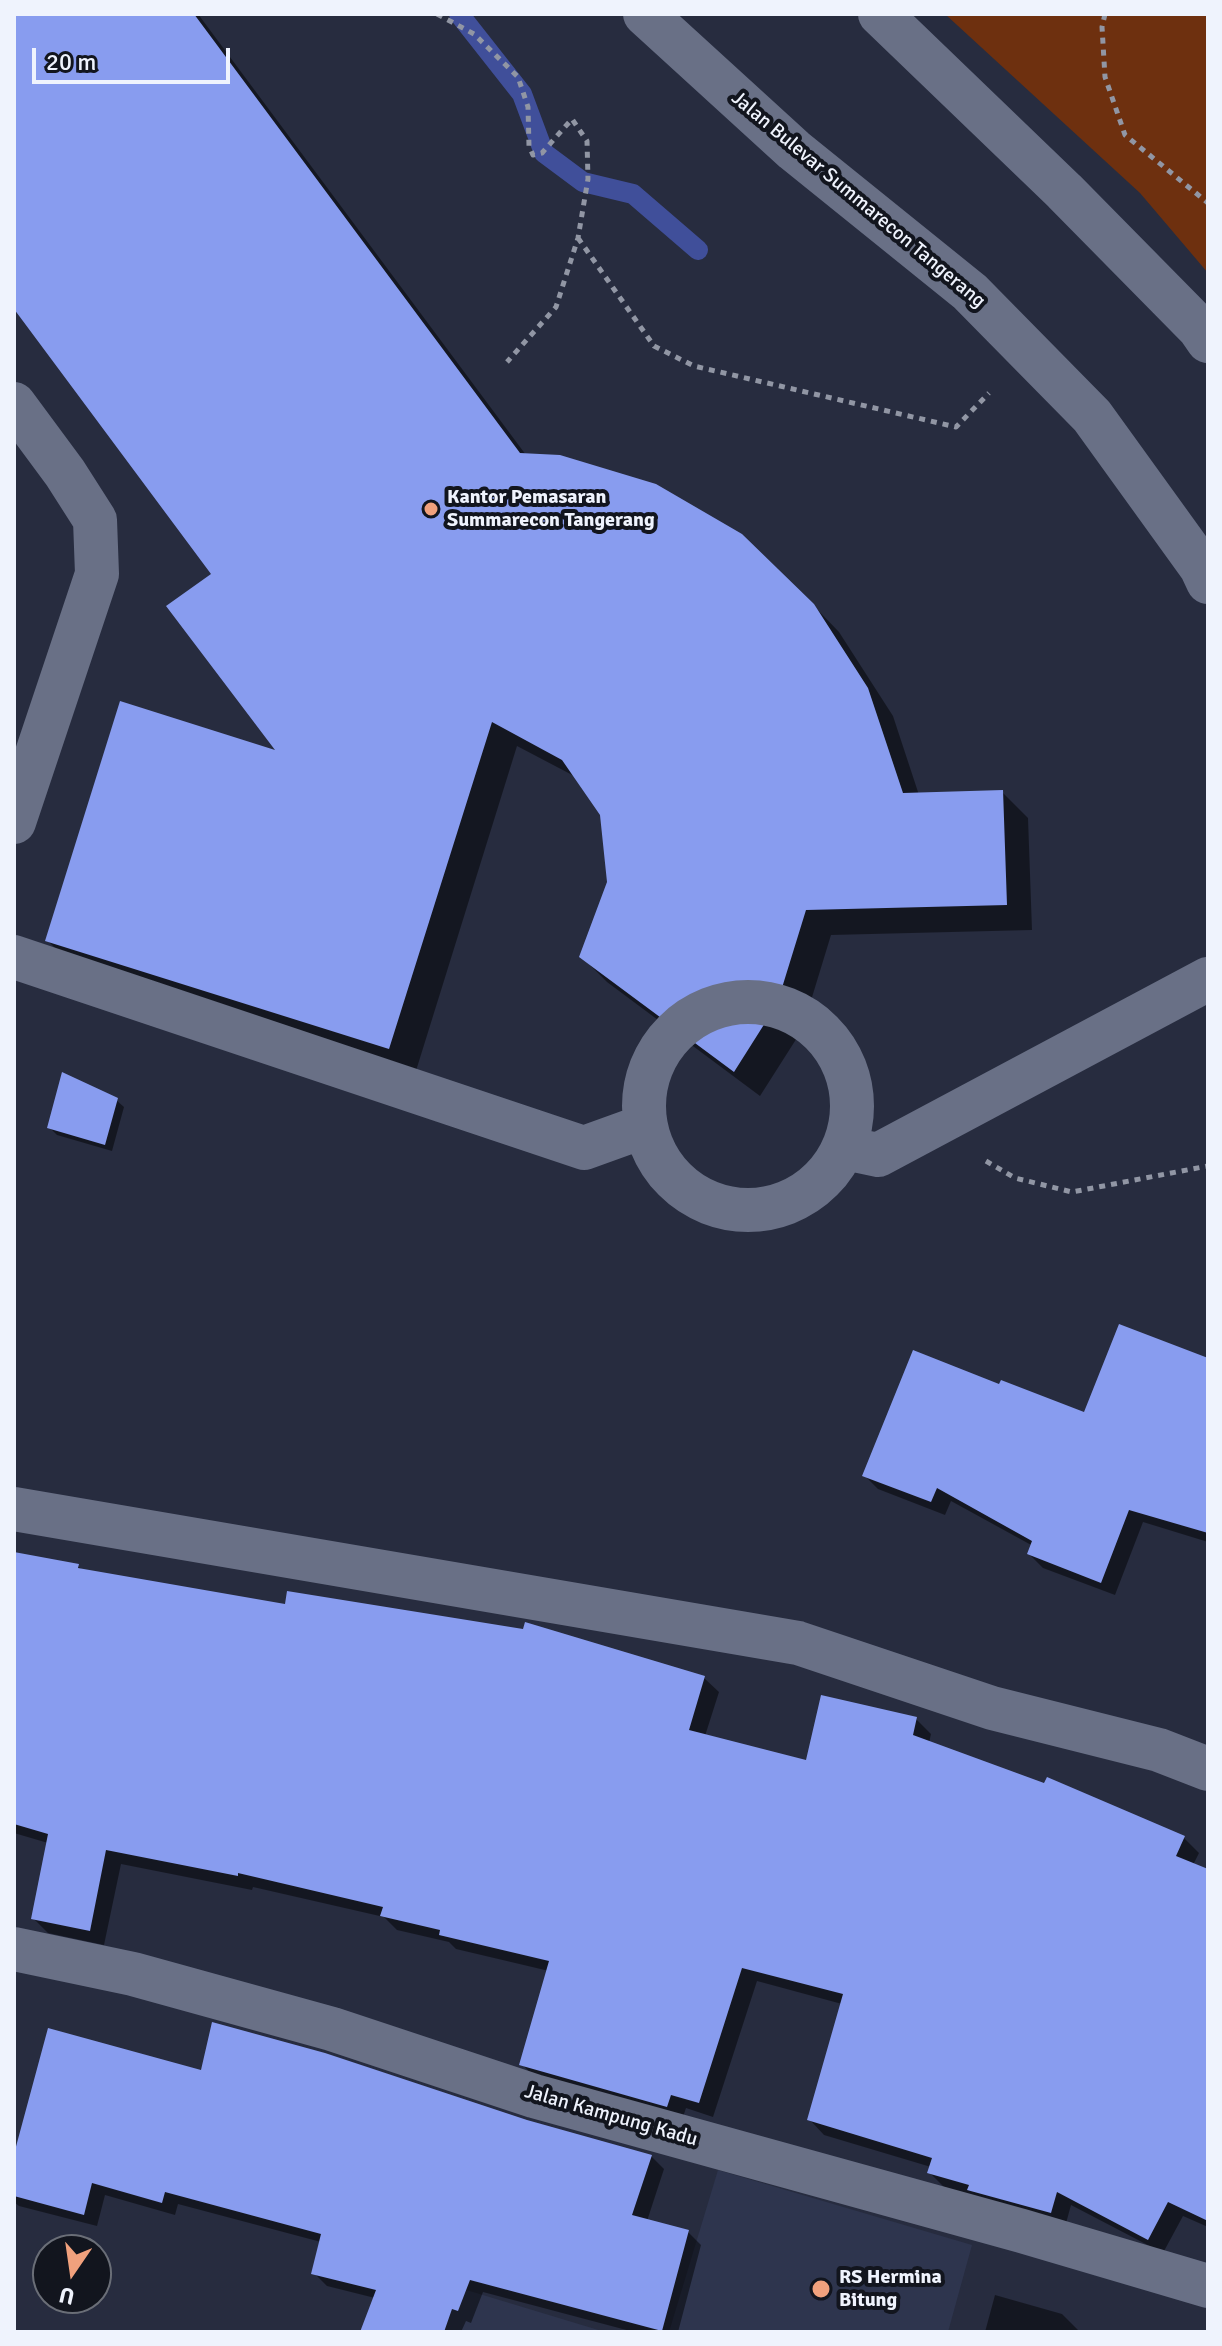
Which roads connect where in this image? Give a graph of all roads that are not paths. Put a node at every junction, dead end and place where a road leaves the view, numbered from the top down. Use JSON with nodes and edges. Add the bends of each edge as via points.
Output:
{"nodes":[{"id":1,"x":645,"y":14,"type":"edge"},
{"id":2,"x":880,"y":14,"type":"edge"},
{"id":3,"x":1208,"y":341,"type":"edge"},
{"id":4,"x":14,"y":404,"type":"edge"},
{"id":5,"x":1208,"y":582,"type":"edge"},
{"id":6,"x":14,"y":822,"type":"edge"},
{"id":7,"x":14,"y":957,"type":"edge"},
{"id":8,"x":1208,"y":979,"type":"edge"},
{"id":9,"x":645,"y":1126,"type":"junction"},
{"id":10,"x":845,"y":1148,"type":"junction"},
{"id":11,"x":14,"y":1509,"type":"edge"},
{"id":12,"x":1208,"y":1769,"type":"edge"},
{"id":13,"x":14,"y":1949,"type":"edge"},
{"id":14,"x":1208,"y":2286,"type":"edge"}],
"edges":[{"from":1,"to":5,"type":"street","name":"Jalan Bulevar Summarecon Tangerang","via":[[794,150],[970,292],[1092,416]]},
{"from":2,"to":3,"type":"street","via":[[1064,191]]},
{"from":4,"to":6,"type":"street","via":[[95,520],[97,574]]},
{"from":7,"to":9,"type":"street","via":[[584,1148]]},
{"from":8,"to":10,"type":"street","via":[[878,1155]]},
{"from":9,"to":10,"type":"street","via":[[663,1167],[695,1197],[737,1210],[781,1205],[819,1183]]},
{"from":9,"to":10,"type":"street","via":[[646,1077],[669,1035],[710,1007],[759,1001],[805,1017],[840,1053],[854,1100]]},
{"from":11,"to":12,"type":"street","via":[[798,1643],[992,1708],[1159,1750]]},
{"from":13,"to":14,"type":"street","name":"Jalan Kampung Kadu","via":[[133,1974],[317,2024],[534,2096]]}]}
